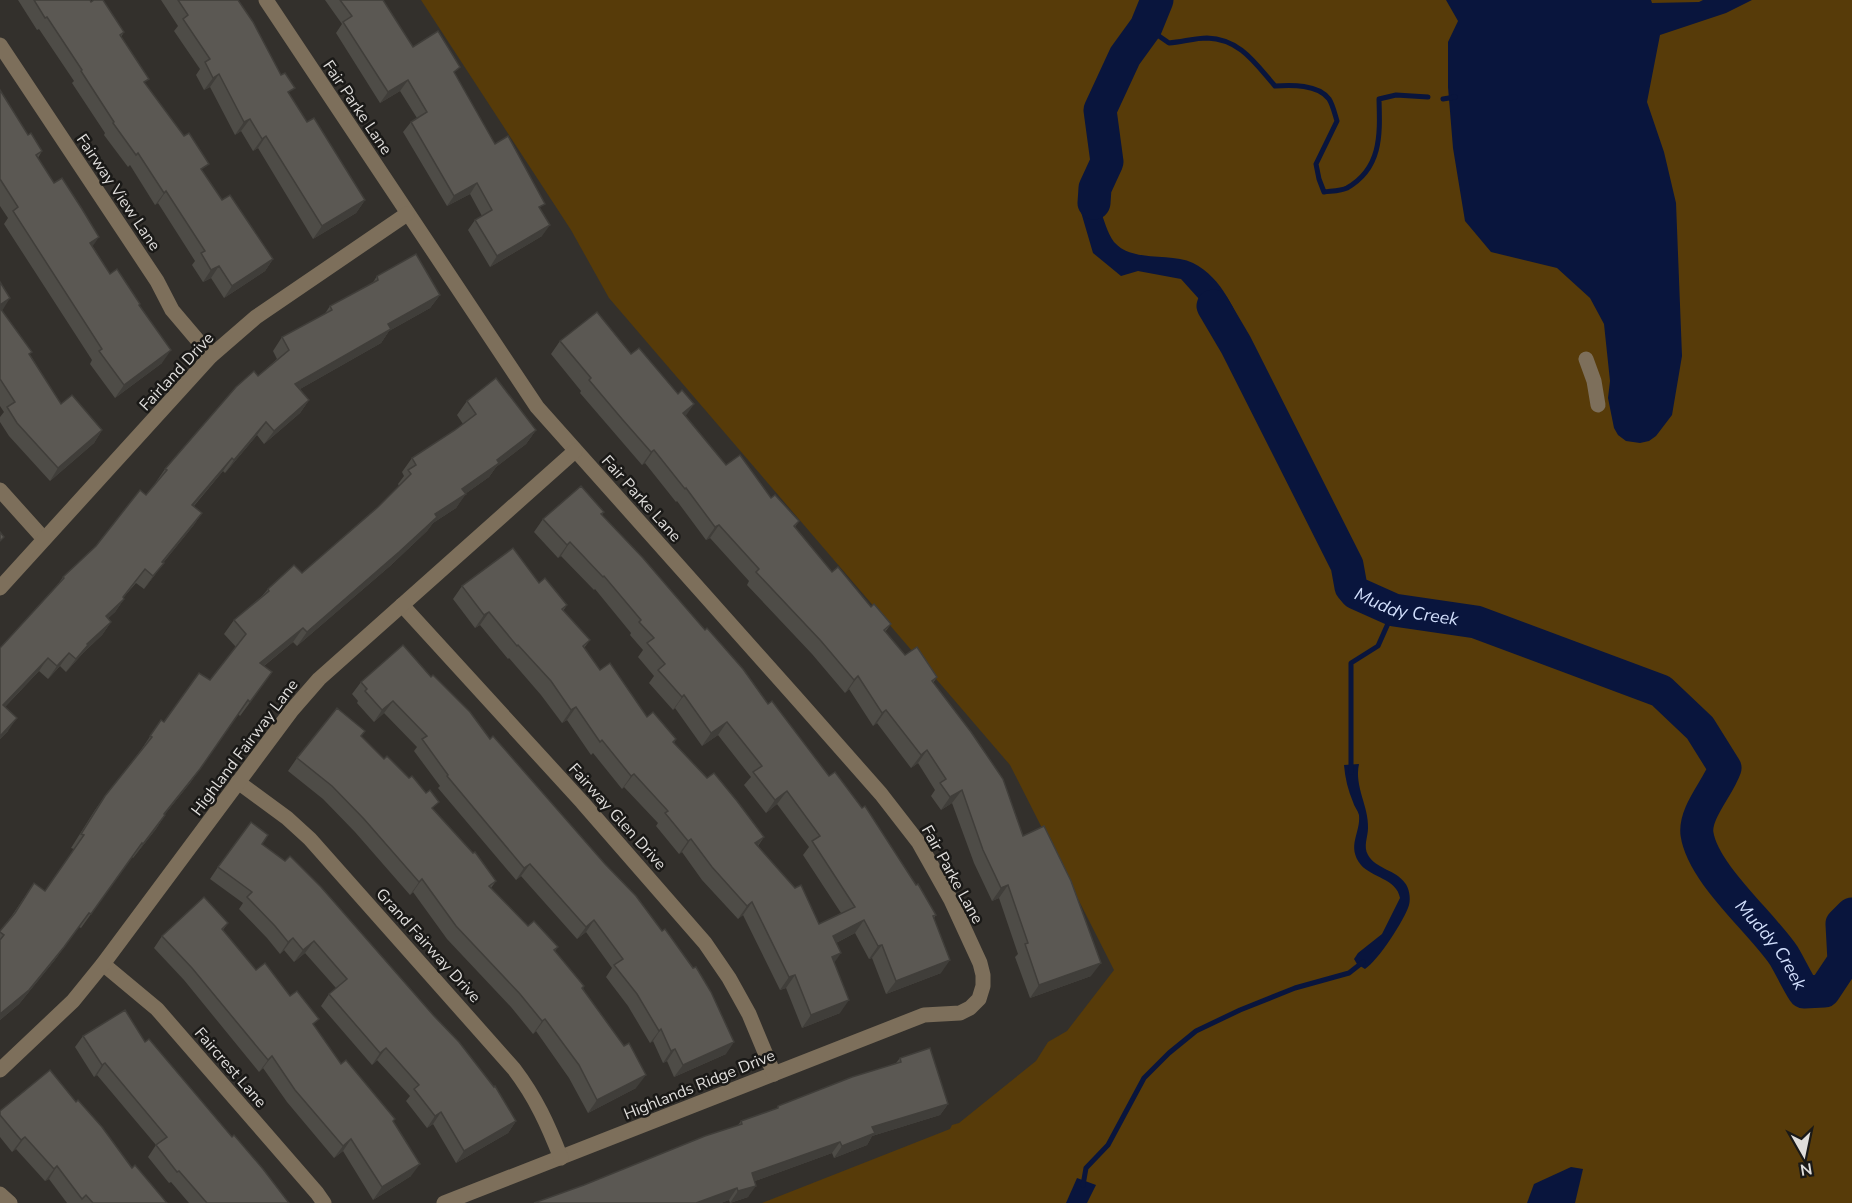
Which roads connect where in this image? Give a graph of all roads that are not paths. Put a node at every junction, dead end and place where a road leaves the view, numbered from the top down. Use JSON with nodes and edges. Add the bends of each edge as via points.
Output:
{"nodes":[{"id":1,"x":266,"y":0,"type":"edge"},
{"id":2,"x":0,"y":45,"type":"edge"},
{"id":3,"x":407,"y":214,"type":"junction"},
{"id":4,"x":211,"y":356,"type":"junction"},
{"id":5,"x":1586,"y":359,"type":"dead end"},
{"id":6,"x":1598,"y":405,"type":"dead end"},
{"id":7,"x":575,"y":451,"type":"junction"},
{"id":8,"x":0,"y":490,"type":"edge"},
{"id":9,"x":44,"y":539,"type":"junction"},
{"id":10,"x":0,"y":588,"type":"edge"},
{"id":11,"x":402,"y":605,"type":"junction"},
{"id":12,"x":238,"y":782,"type":"junction"},
{"id":13,"x":103,"y":964,"type":"junction"},
{"id":14,"x":970,"y":1008,"type":"joint"},
{"id":15,"x":0,"y":1070,"type":"edge"},
{"id":16,"x":774,"y":1074,"type":"junction"},
{"id":17,"x":561,"y":1158,"type":"junction"},
{"id":18,"x":0,"y":1194,"type":"edge"},
{"id":19,"x":10,"y":1203,"type":"edge"},
{"id":20,"x":324,"y":1203,"type":"edge"},
{"id":21,"x":444,"y":1203,"type":"edge"}],
"edges":[{"from":1,"to":3,"type":"street","name":"Fair Parke Lane"},
{"from":2,"to":4,"type":"street","name":"Fairway View Lane","via":[[128,236],[172,310]]},
{"from":3,"to":4,"type":"street","name":"Fairland Drive","via":[[256,317]]},
{"from":3,"to":7,"type":"street","name":"Fair Parke Lane","via":[[537,407]]},
{"from":4,"to":9,"type":"street","name":"Fairland Drive"},
{"from":5,"to":6,"type":"street"},
{"from":7,"to":11,"type":"street","name":"Highland Fairway Lane"},
{"from":7,"to":14,"type":"street","name":"Fair Parke Lane","via":[[873,786],[919,843],[980,963],[983,986],[979,999]]},
{"from":8,"to":9,"type":"street"},
{"from":9,"to":10,"type":"street","name":"Fairland Drive"},
{"from":11,"to":12,"type":"street","name":"Highland Fairway Lane","via":[[319,679]]},
{"from":11,"to":16,"type":"street","name":"Fairway Glen Drive","via":[[705,943],[749,1014]]},
{"from":12,"to":13,"type":"street","name":"Highland Fairway Lane"},
{"from":12,"to":17,"type":"street","name":"Grand Fairway Drive","via":[[310,839],[514,1069],[531,1091]]},
{"from":13,"to":15,"type":"street","name":"Highland Fairway Lane","via":[[74,1001]]},
{"from":13,"to":20,"type":"street","name":"Faircrest Lane","via":[[157,1009]]},
{"from":14,"to":16,"type":"street","name":"Highlands Ridge Drive","via":[[924,1015]]},
{"from":16,"to":17,"type":"street","name":"Highlands Ridge Drive"},
{"from":17,"to":21,"type":"street","name":"Highlands Ridge Drive"},
{"from":18,"to":19,"type":"street"}]}
